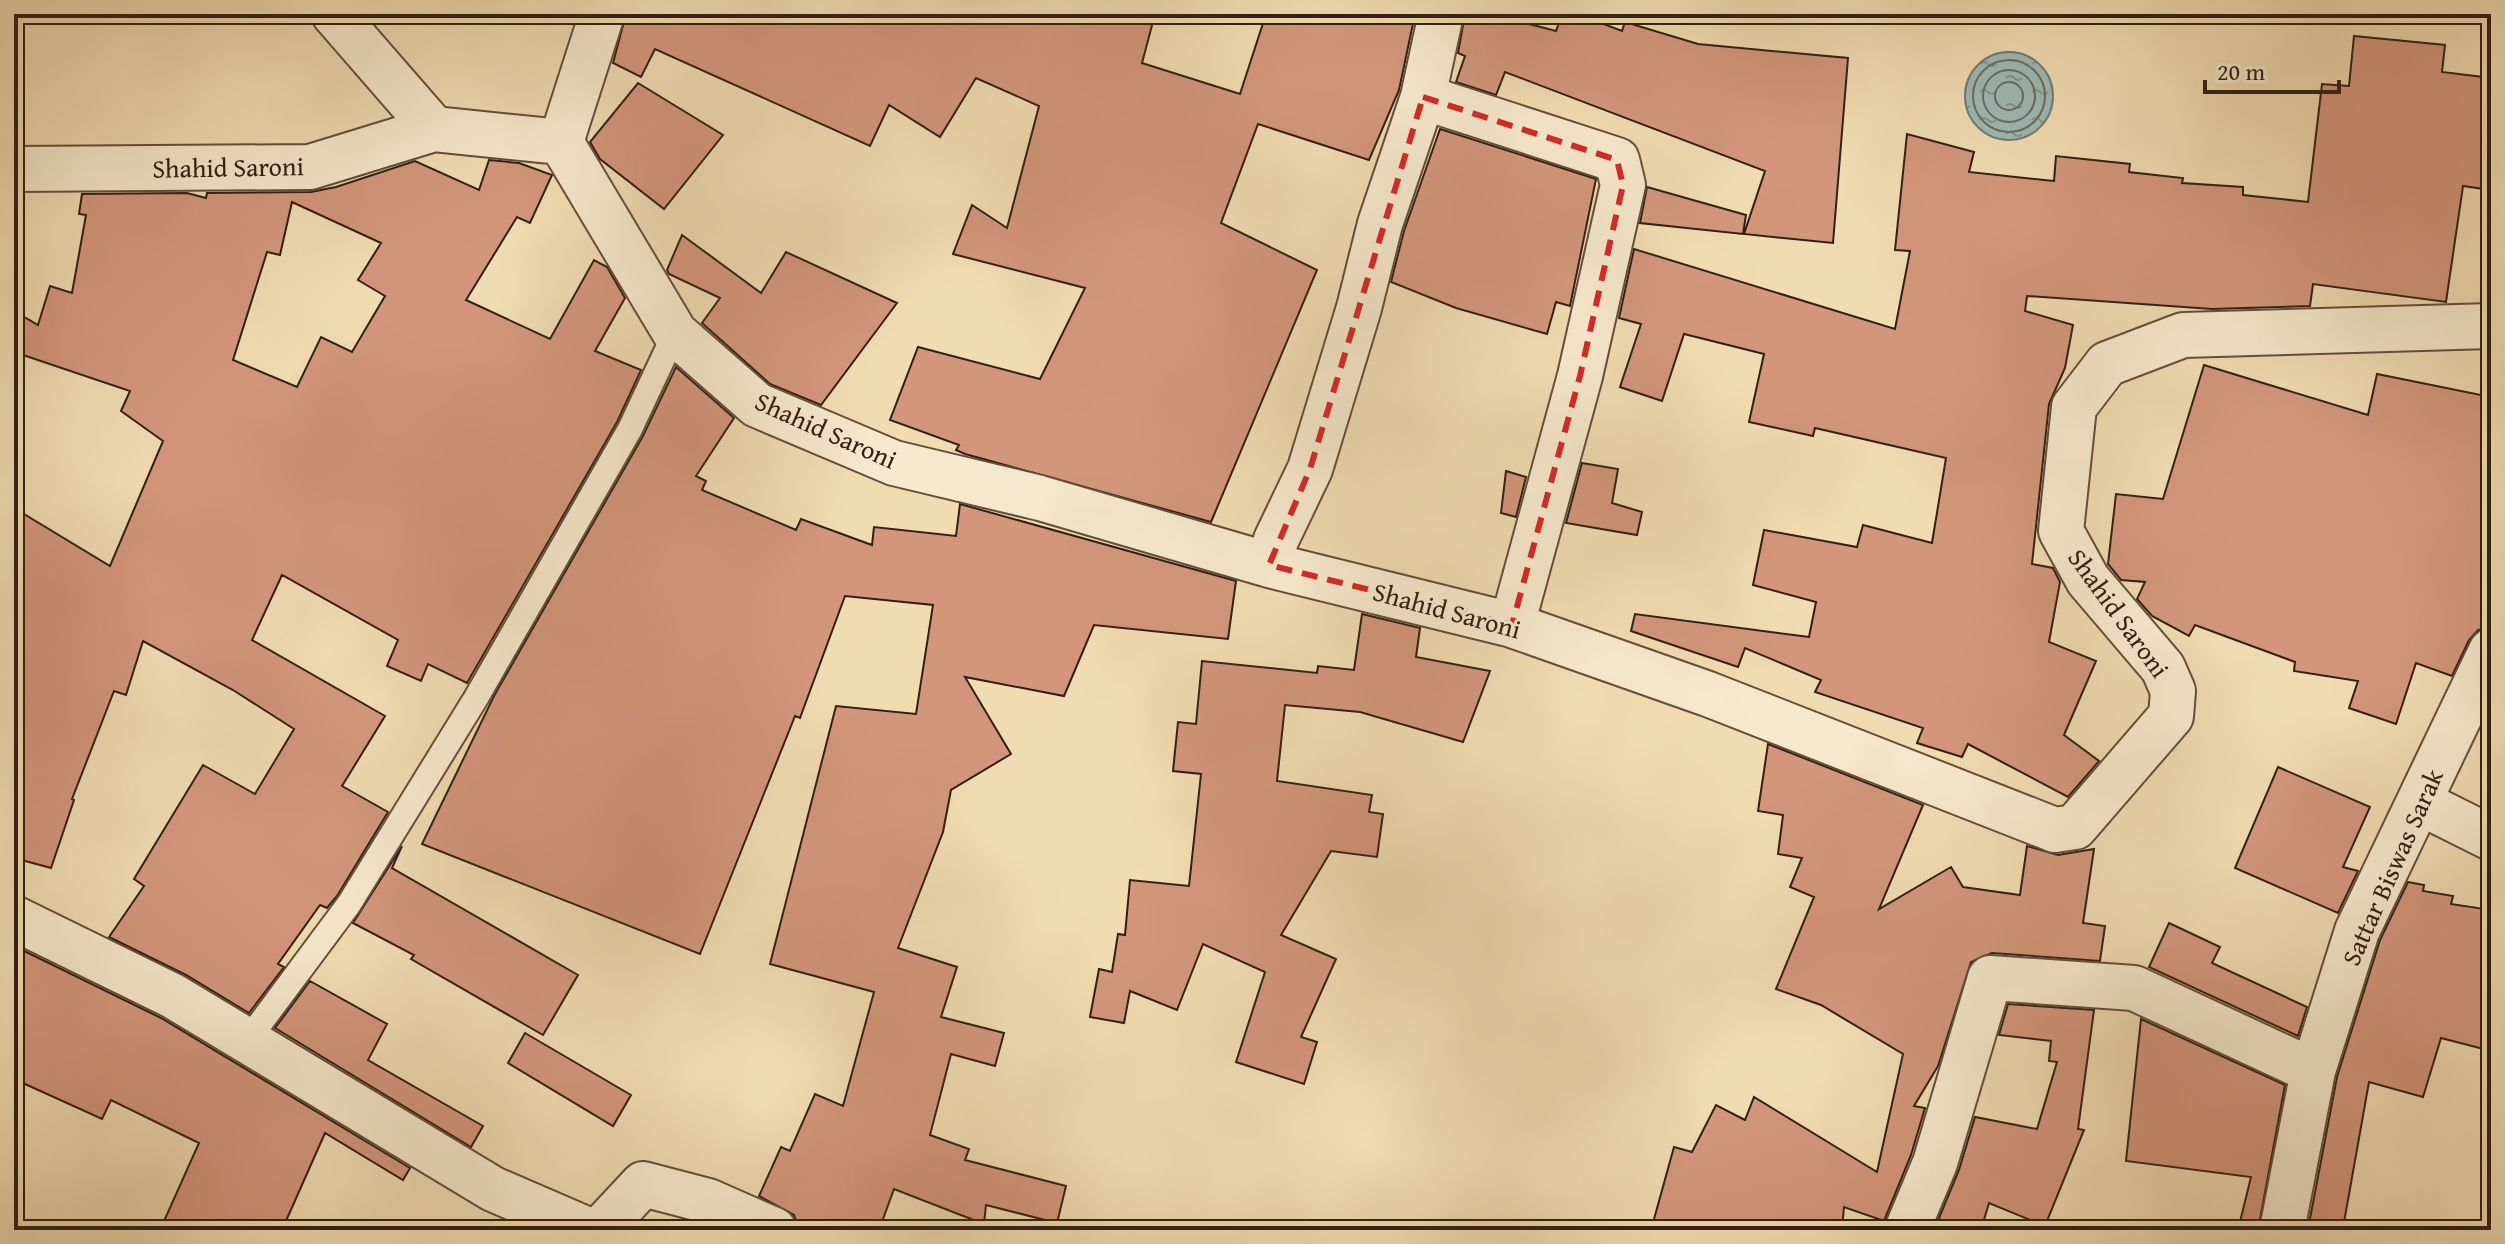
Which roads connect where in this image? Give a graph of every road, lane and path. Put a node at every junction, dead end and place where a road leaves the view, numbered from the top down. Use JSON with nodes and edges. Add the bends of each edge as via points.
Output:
{"nodes":[{"id":1,"x":334,"y":14,"type":"edge"},
{"id":2,"x":602,"y":14,"type":"edge"},
{"id":3,"x":1441,"y":14,"type":"edge"},
{"id":4,"x":1423,"y":97,"type":"junction"},
{"id":5,"x":434,"y":129,"type":"junction"},
{"id":6,"x":561,"y":142,"type":"junction"},
{"id":7,"x":14,"y":169,"type":"edge"},
{"id":8,"x":2491,"y":326,"type":"edge"},
{"id":9,"x":675,"y":333,"type":"junction"},
{"id":10,"x":1269,"y":565,"type":"junction"},
{"id":11,"x":1512,"y":625,"type":"junction"},
{"id":12,"x":2491,"y":651,"type":"edge"},
{"id":13,"x":2419,"y":802,"type":"junction"},
{"id":14,"x":2491,"y":838,"type":"edge"},
{"id":15,"x":14,"y":918,"type":"edge"},
{"id":16,"x":247,"y":1041,"type":"junction"},
{"id":17,"x":2313,"y":1071,"type":"junction"},
{"id":18,"x":588,"y":1230,"type":"edge"},
{"id":19,"x":600,"y":1230,"type":"edge"},
{"id":20,"x":774,"y":1230,"type":"edge"},
{"id":21,"x":1907,"y":1230,"type":"edge"},
{"id":22,"x":2282,"y":1230,"type":"edge"}],
"edges":[{"from":1,"to":5,"type":"street"},
{"from":2,"to":6,"type":"street"},
{"from":3,"to":4,"type":"street"},
{"from":4,"to":10,"type":"street","via":[[1380,224],[1310,469]]},
{"from":4,"to":11,"type":"street","via":[[1617,160],[1623,185],[1573,404]]},
{"from":5,"to":6,"type":"street","name":"Shahid Saroni"},
{"from":5,"to":7,"type":"street","name":"Shahid Saroni","via":[[310,167]]},
{"from":6,"to":9,"type":"street","name":"Shahid Saroni"},
{"from":8,"to":11,"type":"street","name":"Shahid Saroni","via":[[2183,335],[2107,364],[2074,407],[2061,531],[2088,580],[2163,668],[2173,691],[2171,716],[2075,827],[2040,827],[1722,699]]},
{"from":9,"to":10,"type":"street","name":"Shahid Saroni","via":[[757,405],[894,463],[1040,498]]},
{"from":9,"to":16,"type":"lane","via":[[630,429],[476,698],[349,904]]},
{"from":10,"to":11,"type":"street","name":"Shahid Saroni"},
{"from":12,"to":13,"type":"street","name":"Sattar Biswas Sarak"},
{"from":13,"to":14,"type":"street"},
{"from":13,"to":17,"type":"street","name":"Sattar Biswas Sarak","via":[[2357,931]]},
{"from":15,"to":16,"type":"street","via":[[173,996]]},
{"from":16,"to":18,"type":"street","via":[[493,1189]]},
{"from":17,"to":21,"type":"street","via":[[2134,988],[1990,978],[1935,1163]]},
{"from":17,"to":22,"type":"street","name":"Sattar Biswas Sarak"},
{"from":19,"to":20,"type":"street","via":[[643,1184],[708,1201]]}]}
